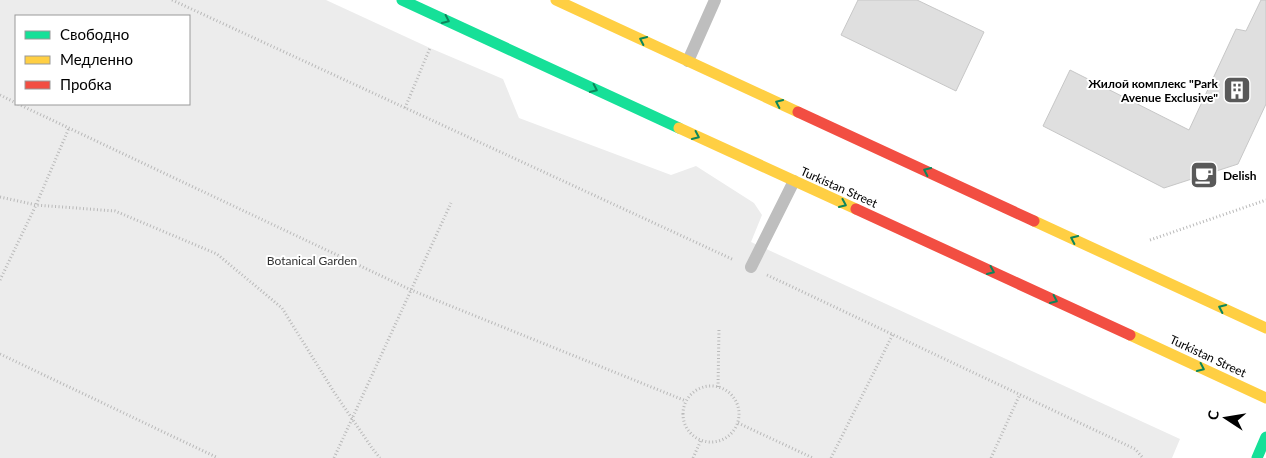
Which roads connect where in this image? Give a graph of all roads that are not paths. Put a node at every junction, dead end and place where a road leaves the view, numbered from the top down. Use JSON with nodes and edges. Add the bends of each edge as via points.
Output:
{"nodes":[{"id":1,"x":402,"y":0,"type":"edge"},
{"id":2,"x":556,"y":0,"type":"edge"},
{"id":3,"x":715,"y":0,"type":"edge"},
{"id":4,"x":688,"y":61,"type":"junction"},
{"id":5,"x":794,"y":181,"type":"junction"},
{"id":6,"x":751,"y":268,"type":"road end"},
{"id":7,"x":1266,"y":328,"type":"edge"},
{"id":8,"x":1266,"y":398,"type":"edge"},
{"id":9,"x":1266,"y":437,"type":"edge"},
{"id":10,"x":1257,"y":458,"type":"edge"}],
"edges":[{"from":1,"to":5,"type":"main road","name":"Turkistan Street","one_way":true},
{"from":4,"to":2,"type":"main road","one_way":true},
{"from":3,"to":4,"type":"lane"},
{"from":7,"to":4,"type":"main road","one_way":true},
{"from":5,"to":6,"type":"lane"},
{"from":5,"to":8,"type":"main road","name":"Turkistan Street","one_way":true},
{"from":9,"to":10,"type":"main road"}]}
